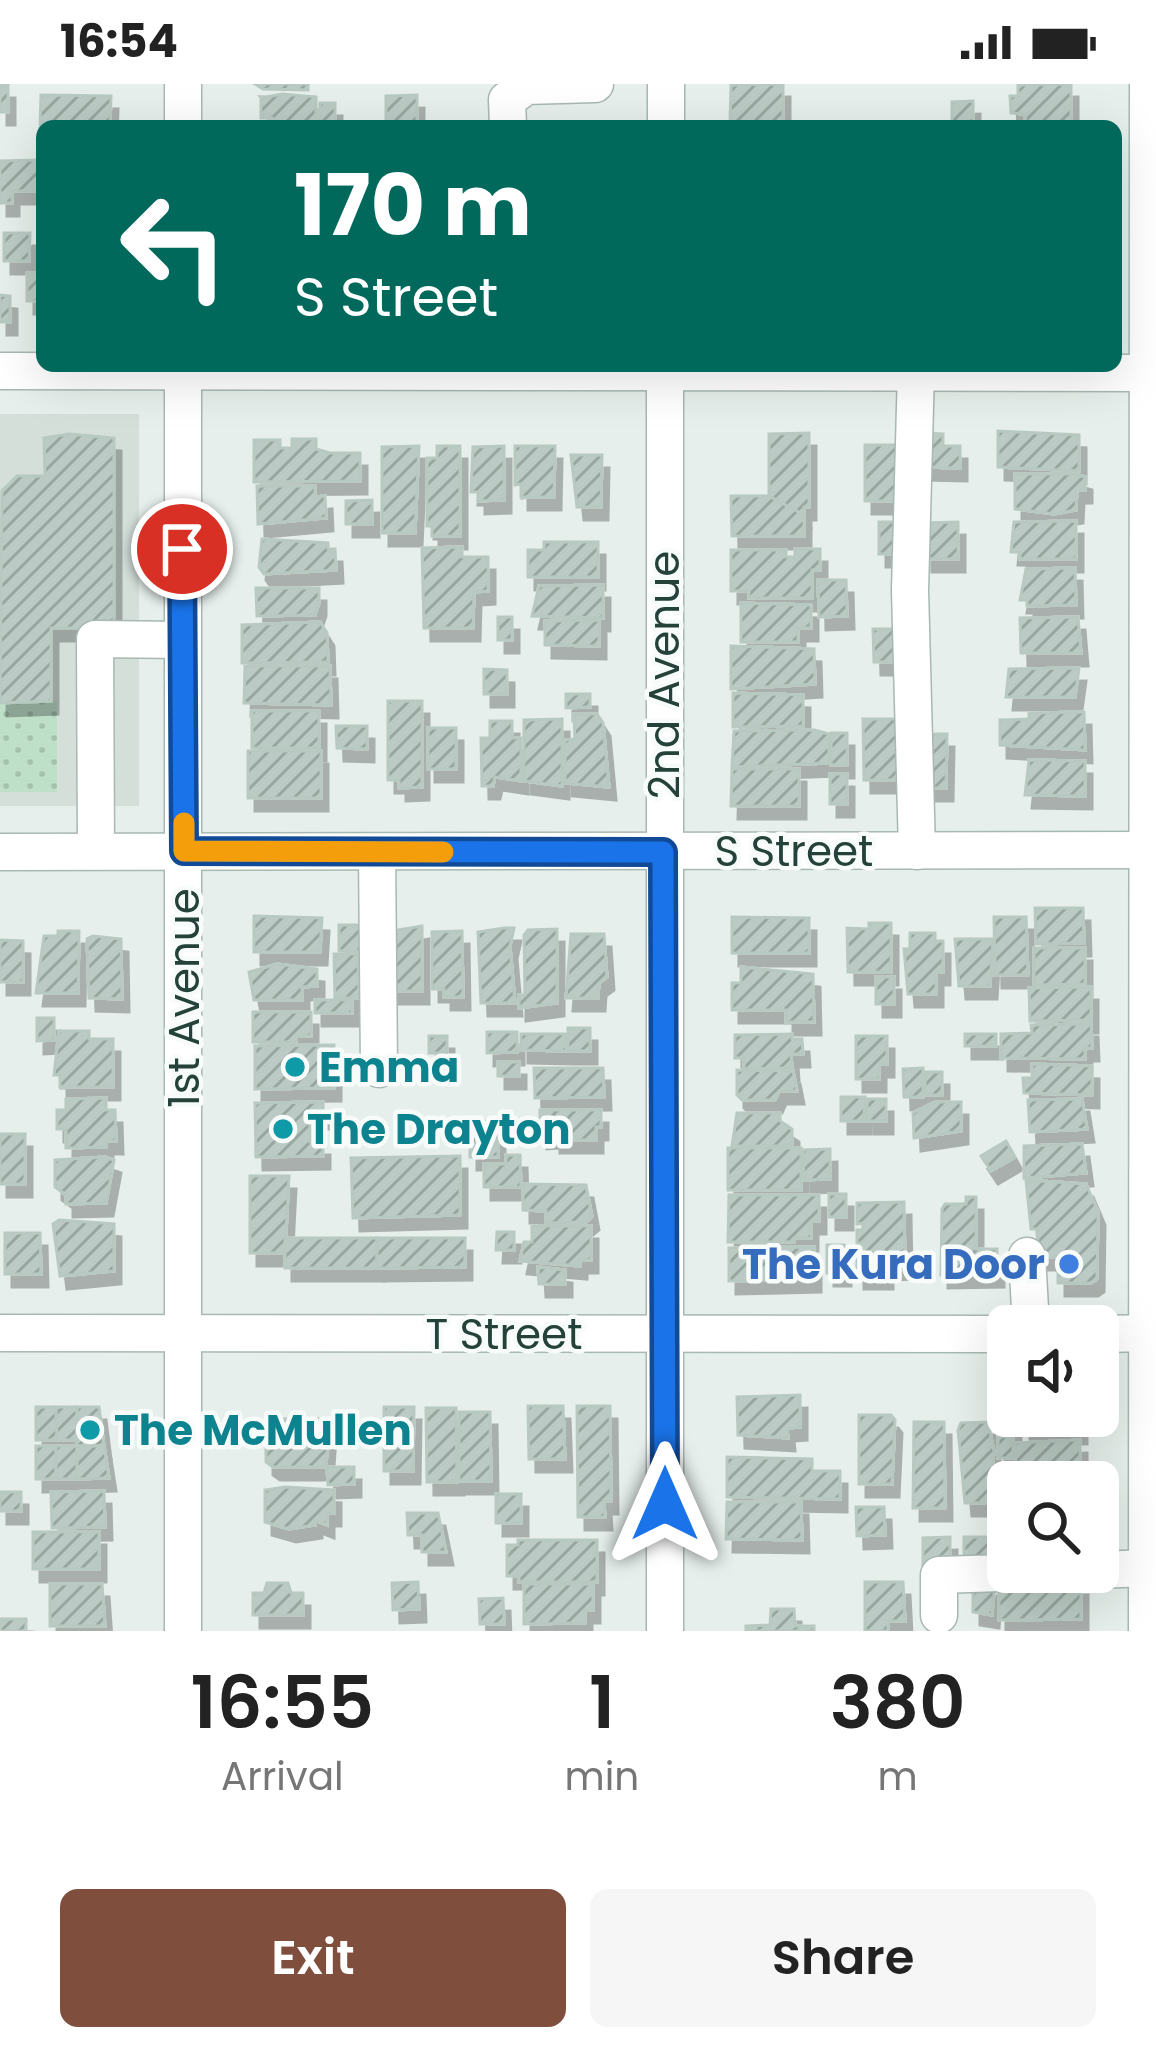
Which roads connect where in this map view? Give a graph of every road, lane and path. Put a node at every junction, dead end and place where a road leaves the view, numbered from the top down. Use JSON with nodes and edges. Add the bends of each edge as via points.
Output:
{"nodes":[{"id":1,"x":183,"y":84,"type":"edge"},
{"id":2,"x":595,"y":84,"type":"edge"},
{"id":3,"x":666,"y":84,"type":"edge"},
{"id":4,"x":1148,"y":84,"type":"edge"},
{"id":5,"x":183,"y":120,"type":"edge"},
{"id":6,"x":508,"y":120,"type":"edge"},
{"id":7,"x":666,"y":120,"type":"edge"},
{"id":8,"x":36,"y":370,"type":"edge"},
{"id":9,"x":0,"y":371,"type":"edge"},
{"id":10,"x":183,"y":372,"type":"edge"},
{"id":11,"x":664,"y":372,"type":"edge"},
{"id":12,"x":916,"y":372,"type":"edge"},
{"id":13,"x":1073,"y":372,"type":"edge"},
{"id":14,"x":1152,"y":373,"type":"edge"},
{"id":15,"x":182,"y":640,"type":"junction"},
{"id":16,"x":1152,"y":850,"type":"edge"},
{"id":17,"x":96,"y":851,"type":"junction"},
{"id":18,"x":184,"y":851,"type":"junction"},
{"id":19,"x":917,"y":851,"type":"junction"},
{"id":20,"x":0,"y":852,"type":"edge"},
{"id":21,"x":377,"y":852,"type":"junction"},
{"id":22,"x":663,"y":852,"type":"junction"},
{"id":23,"x":379,"y":1070,"type":"dead end"},
{"id":24,"x":1027,"y":1256,"type":"dead end"},
{"id":25,"x":1030,"y":1305,"type":"edge"},
{"id":26,"x":0,"y":1333,"type":"edge"},
{"id":27,"x":1151,"y":1333,"type":"edge"},
{"id":28,"x":182,"y":1334,"type":"junction"},
{"id":29,"x":665,"y":1334,"type":"junction"},
{"id":30,"x":987,"y":1334,"type":"edge"},
{"id":31,"x":1119,"y":1334,"type":"edge"},
{"id":32,"x":1147,"y":1568,"type":"junction"},
{"id":33,"x":1119,"y":1569,"type":"edge"},
{"id":34,"x":987,"y":1573,"type":"edge"},
{"id":35,"x":939,"y":1615,"type":"dead end"},
{"id":36,"x":183,"y":1631,"type":"edge"},
{"id":37,"x":665,"y":1631,"type":"edge"},
{"id":38,"x":1147,"y":1631,"type":"edge"}],
"edges":[{"from":1,"to":5,"type":"street"},
{"from":2,"to":6,"type":"street","via":[[526,86],[506,100]]},
{"from":3,"to":7,"type":"street"},
{"from":4,"to":14,"type":"street"},
{"from":8,"to":9,"type":"street"},
{"from":10,"to":15,"type":"street","name":"1st Avenue"},
{"from":11,"to":22,"type":"street","name":"2nd Avenue"},
{"from":12,"to":19,"type":"street","via":[[910,590]]},
{"from":13,"to":14,"type":"street"},
{"from":14,"to":16,"type":"street"},
{"from":15,"to":17,"type":"street","via":[[95,639]]},
{"from":15,"to":18,"type":"street","name":"1st Avenue"},
{"from":16,"to":19,"type":"street","name":"S Street"},
{"from":16,"to":27,"type":"street"},
{"from":17,"to":18,"type":"street","name":"S Street"},
{"from":17,"to":20,"type":"street","name":"S Street"},
{"from":18,"to":21,"type":"street","name":"S Street"},
{"from":18,"to":28,"type":"street","name":"1st Avenue"},
{"from":19,"to":22,"type":"street","name":"S Street"},
{"from":21,"to":22,"type":"street","name":"S Street"},
{"from":21,"to":23,"type":"street"},
{"from":22,"to":29,"type":"street","name":"2nd Avenue"},
{"from":24,"to":25,"type":"street"},
{"from":26,"to":28,"type":"street","name":"T Street"},
{"from":27,"to":31,"type":"street"},
{"from":27,"to":32,"type":"street"},
{"from":28,"to":29,"type":"street","name":"T Street"},
{"from":28,"to":36,"type":"street","name":"1st Avenue"},
{"from":29,"to":30,"type":"street","name":"T Street"},
{"from":29,"to":37,"type":"street","name":"2nd Avenue"},
{"from":32,"to":33,"type":"street"},
{"from":32,"to":38,"type":"street"},
{"from":34,"to":35,"type":"street","via":[[939,1575]]}]}
